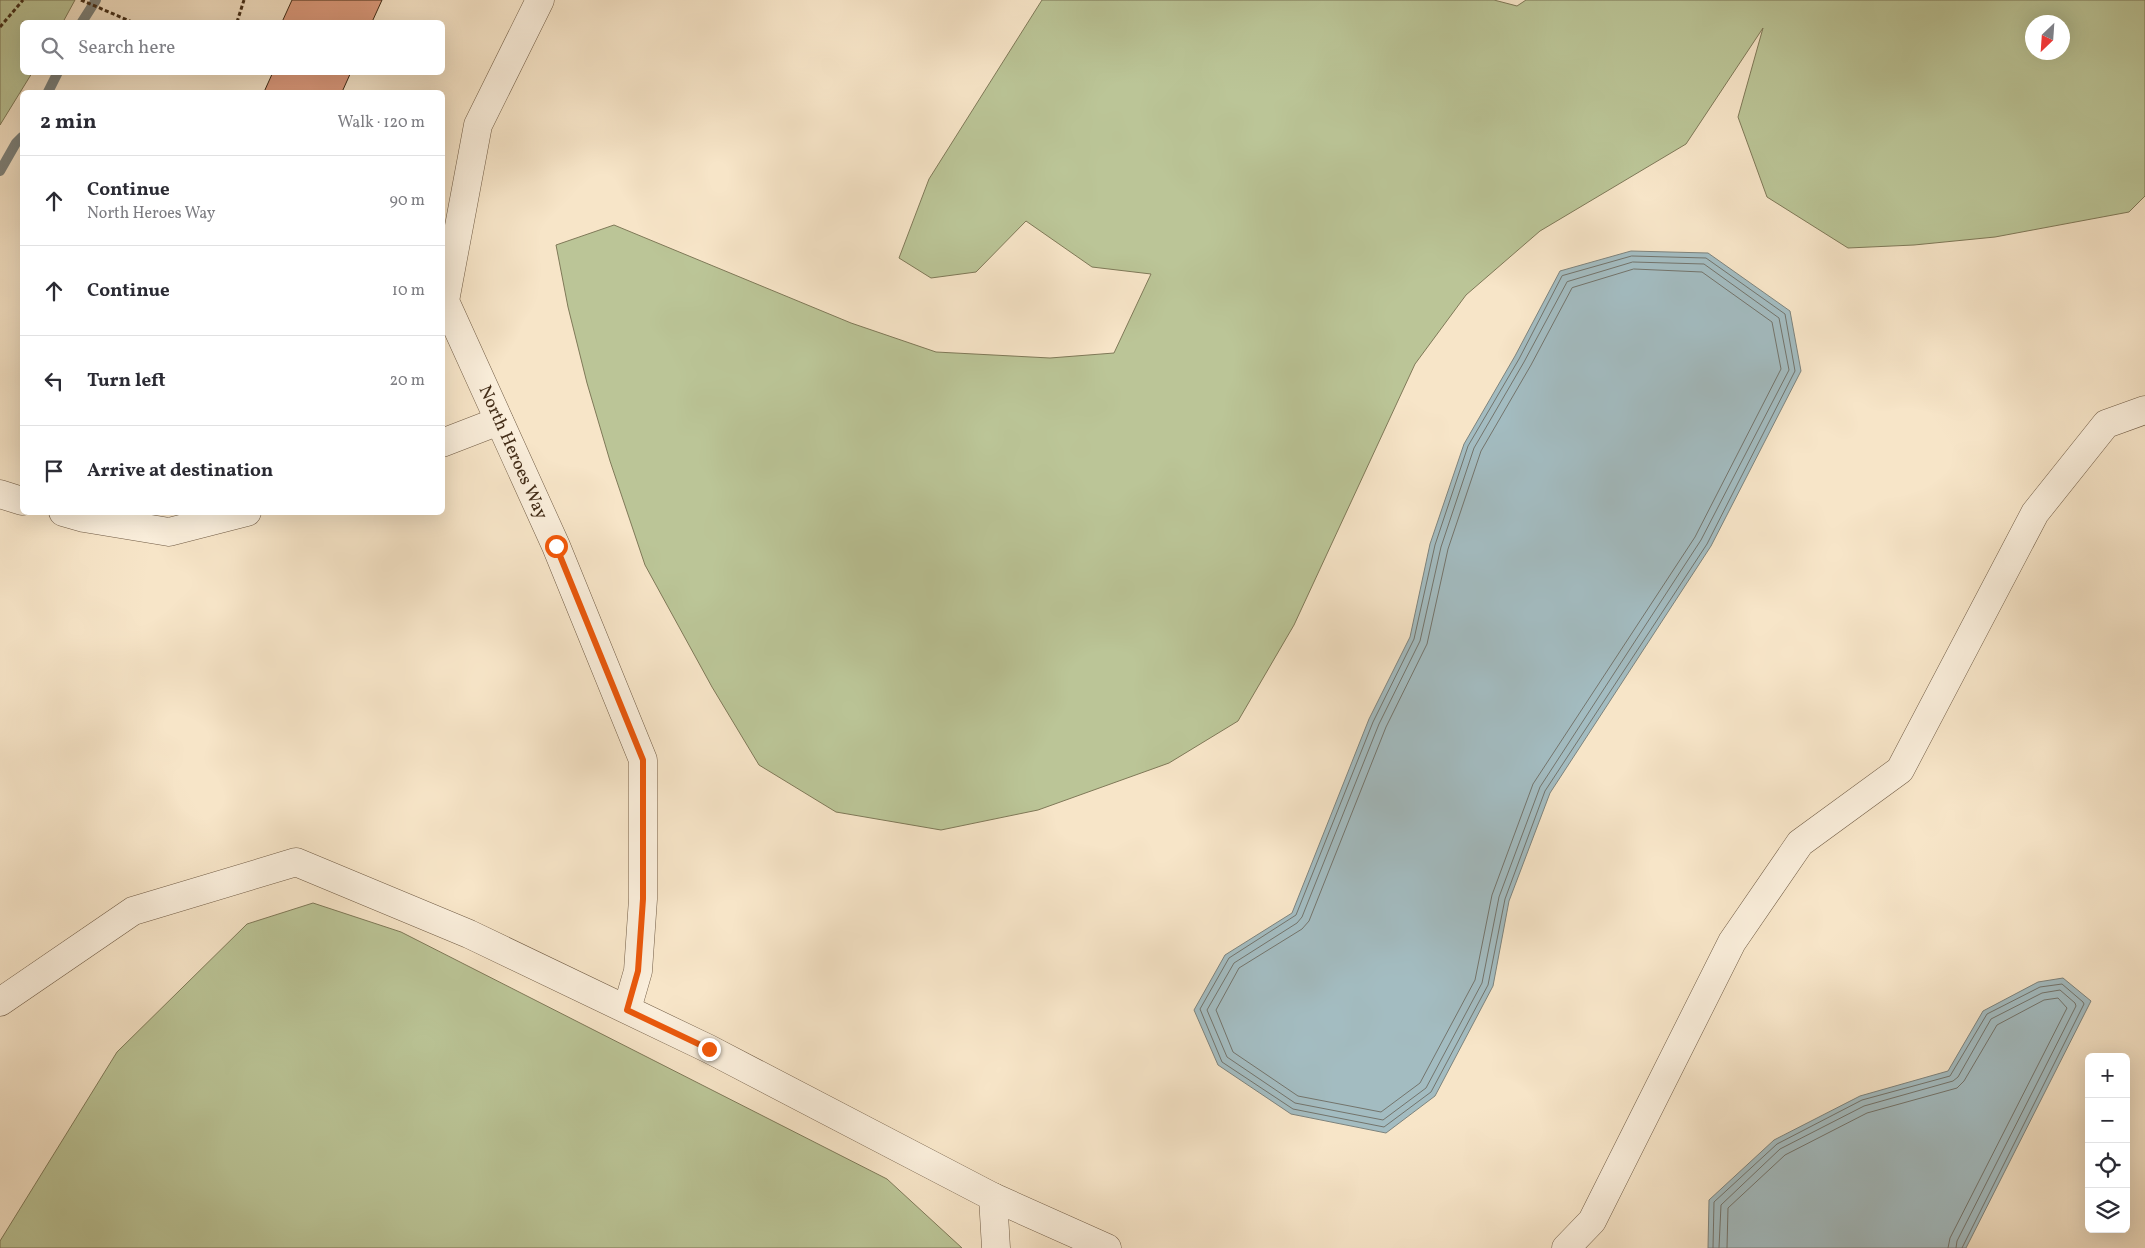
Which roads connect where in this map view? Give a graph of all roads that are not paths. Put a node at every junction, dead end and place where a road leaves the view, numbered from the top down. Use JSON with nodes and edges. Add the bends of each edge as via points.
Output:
{"nodes":[{"id":1,"x":540,"y":0,"type":"edge"},
{"id":2,"x":445,"y":296,"type":"edge"},
{"id":3,"x":445,"y":303,"type":"edge"},
{"id":4,"x":2145,"y":410,"type":"edge"},
{"id":5,"x":499,"y":421,"type":"junction"},
{"id":6,"x":445,"y":442,"type":"edge"},
{"id":7,"x":0,"y":494,"type":"edge"},
{"id":8,"x":20,"y":500,"type":"edge"},
{"id":9,"x":74,"y":515,"type":"edge"},
{"id":10,"x":235,"y":515,"type":"edge"},
{"id":11,"x":0,"y":1002,"type":"edge"},
{"id":12,"x":627,"y":1010,"type":"junction"},
{"id":13,"x":993,"y":1197,"type":"junction"},
{"id":14,"x":996,"y":1248,"type":"edge"},
{"id":15,"x":1107,"y":1248,"type":"edge"},
{"id":16,"x":1566,"y":1248,"type":"edge"}],
"edges":[{"from":1,"to":2,"type":"street","name":"North Heroes Way","via":[[478,125]]},
{"from":3,"to":5,"type":"street","name":"North Heroes Way"},
{"from":4,"to":16,"type":"street","via":[[2106,424],[2035,513],[1900,770],[1800,842],[1732,942],[1592,1221]]},
{"from":5,"to":6,"type":"street"},
{"from":5,"to":12,"type":"street","name":"North Heroes Way","via":[[556,546],[643,760],[643,899],[638,971]]},
{"from":7,"to":8,"type":"street"},
{"from":9,"to":10,"type":"street","via":[[169,532]]},
{"from":11,"to":12,"type":"street","via":[[133,911],[296,862],[469,934]]},
{"from":12,"to":13,"type":"street","via":[[709,1049]]},
{"from":13,"to":14,"type":"street"},
{"from":13,"to":15,"type":"street"}]}
